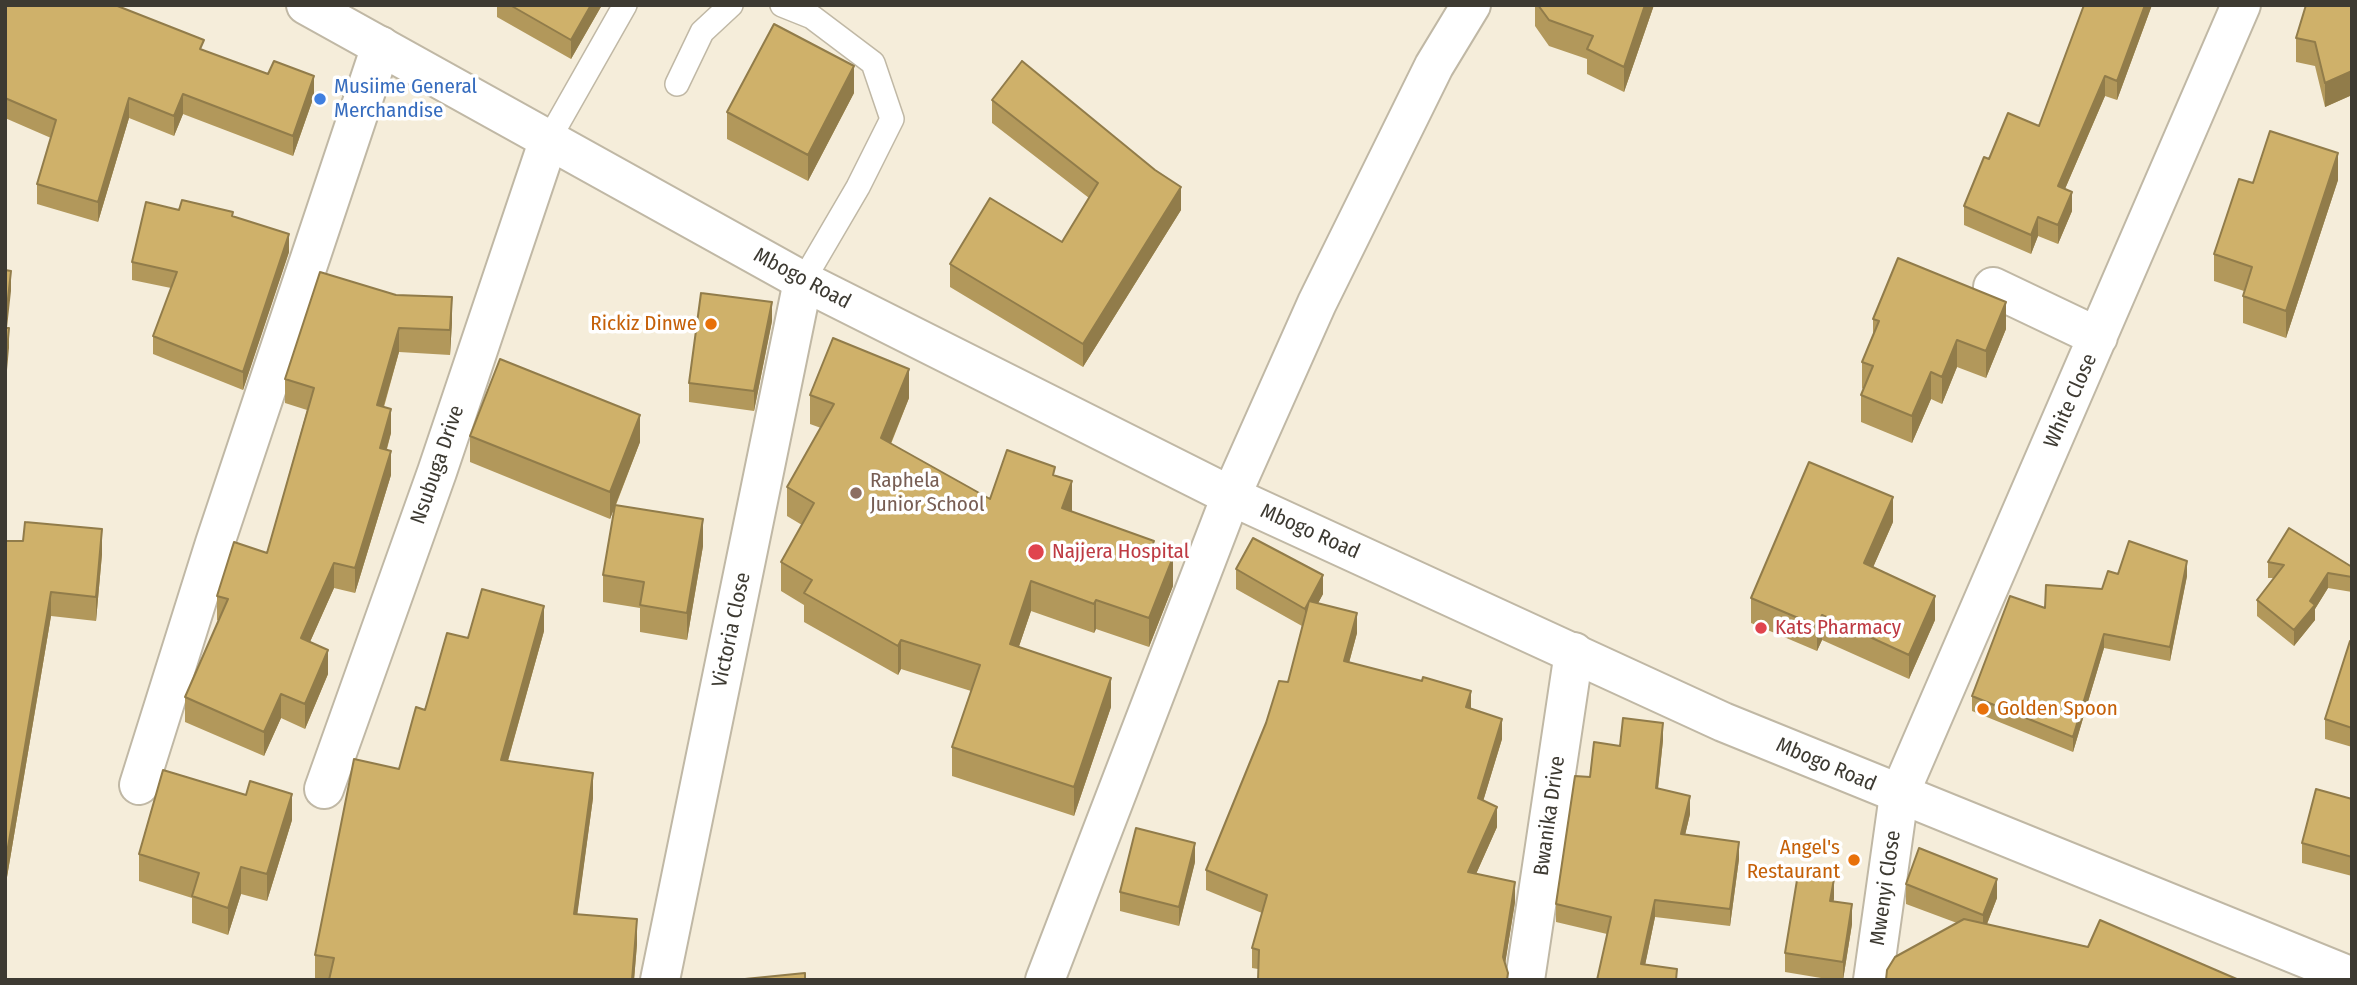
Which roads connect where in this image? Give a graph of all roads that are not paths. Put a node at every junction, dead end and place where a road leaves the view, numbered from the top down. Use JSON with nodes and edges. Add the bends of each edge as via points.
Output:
{"nodes":[{"id":1,"x":306,"y":5,"type":"edge"},
{"id":2,"x":625,"y":5,"type":"edge"},
{"id":3,"x":731,"y":5,"type":"edge"},
{"id":4,"x":782,"y":5,"type":"edge"},
{"id":5,"x":1471,"y":5,"type":"edge"},
{"id":6,"x":2241,"y":5,"type":"edge"},
{"id":7,"x":381,"y":46,"type":"junction"},
{"id":8,"x":677,"y":84,"type":"dead end"},
{"id":9,"x":549,"y":139,"type":"junction"},
{"id":10,"x":803,"y":281,"type":"junction"},
{"id":11,"x":1993,"y":287,"type":"dead end"},
{"id":12,"x":2098,"y":337,"type":"junction"},
{"id":13,"x":1231,"y":496,"type":"junction"},
{"id":14,"x":1574,"y":652,"type":"junction"},
{"id":15,"x":139,"y":785,"type":"dead end"},
{"id":16,"x":324,"y":789,"type":"dead end"},
{"id":17,"x":1899,"y":795,"type":"junction"},
{"id":18,"x":2352,"y":978,"type":"edge"},
{"id":19,"x":660,"y":980,"type":"edge"},
{"id":20,"x":1045,"y":980,"type":"edge"},
{"id":21,"x":1525,"y":980,"type":"edge"},
{"id":22,"x":1873,"y":980,"type":"edge"}],
"edges":[{"from":1,"to":7,"type":"street","name":"Mbogo Road"},
{"from":2,"to":9,"type":"lane"},
{"from":3,"to":8,"type":"lane","via":[[702,32]]},
{"from":4,"to":10,"type":"lane","via":[[812,17],[873,63],[892,119],[859,187]]},
{"from":5,"to":13,"type":"street","via":[[1434,66],[1317,303]]},
{"from":6,"to":12,"type":"street","name":"White Close"},
{"from":7,"to":9,"type":"street","name":"Mbogo Road"},
{"from":7,"to":15,"type":"street"},
{"from":9,"to":10,"type":"street","name":"Mbogo Road"},
{"from":9,"to":16,"type":"street","name":"Nsubuga Drive"},
{"from":10,"to":13,"type":"street","name":"Mbogo Road"},
{"from":10,"to":19,"type":"street","name":"Victoria Close"},
{"from":11,"to":12,"type":"street"},
{"from":12,"to":17,"type":"street","name":"White Close"},
{"from":13,"to":14,"type":"street","name":"Mbogo Road"},
{"from":13,"to":20,"type":"street"},
{"from":14,"to":17,"type":"street","name":"Mbogo Road","via":[[1723,722]]},
{"from":14,"to":21,"type":"street","name":"Bwanika Drive"},
{"from":17,"to":18,"type":"street","name":"Mbogo Road"},
{"from":17,"to":22,"type":"street","name":"Mwenyi Close"}]}
